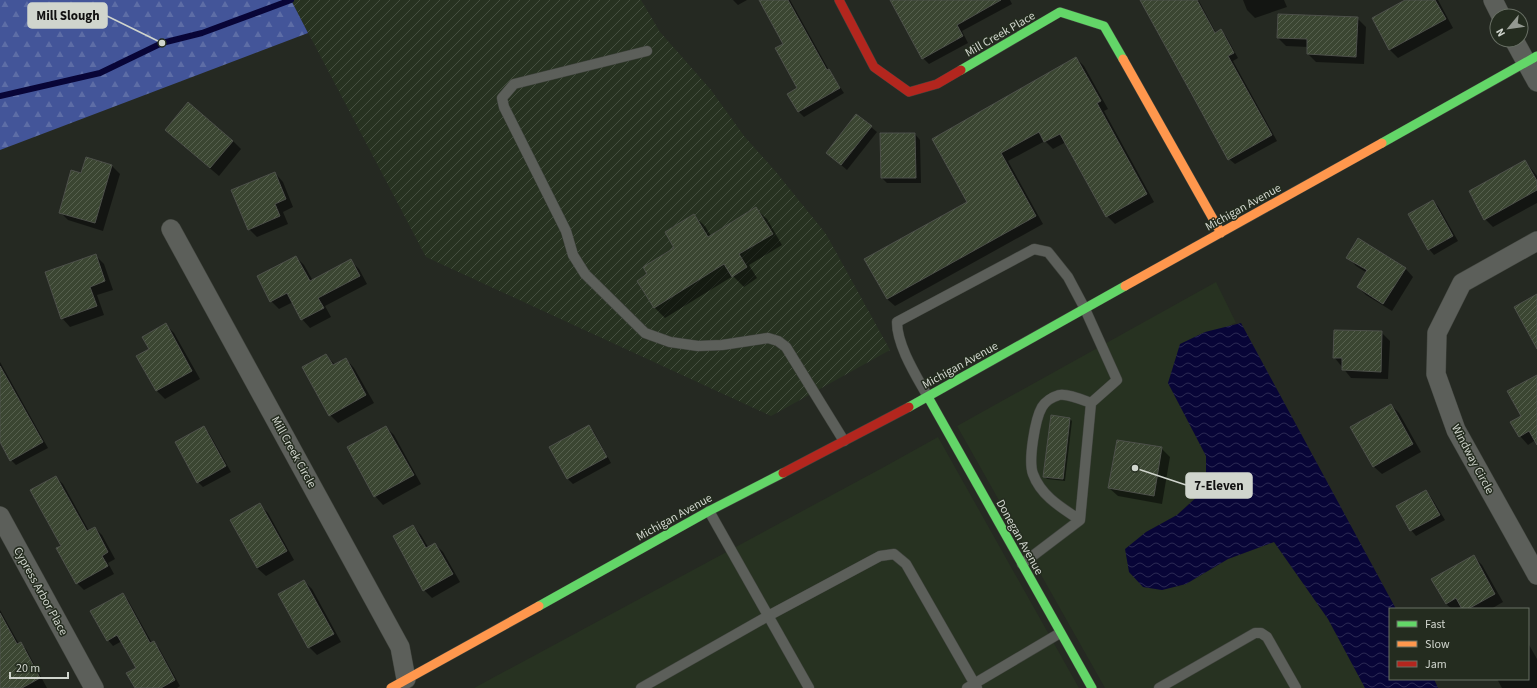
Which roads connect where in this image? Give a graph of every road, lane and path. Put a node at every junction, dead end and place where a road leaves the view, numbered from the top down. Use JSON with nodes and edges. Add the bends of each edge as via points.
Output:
{"nodes":[{"id":1,"x":839,"y":0,"type":"edge"},
{"id":2,"x":1521,"y":48,"type":"edge"},
{"id":3,"x":647,"y":51,"type":"dead end"},
{"id":4,"x":1531,"y":59,"type":"edge"},
{"id":5,"x":1537,"y":82,"type":"edge"},
{"id":6,"x":172,"y":229,"type":"dead end"},
{"id":7,"x":1221,"y":233,"type":"junction"},
{"id":8,"x":1537,"y":241,"type":"edge"},
{"id":9,"x":1085,"y":309,"type":"junction"},
{"id":10,"x":928,"y":397,"type":"junction"},
{"id":11,"x":1091,"y":402,"type":"junction"},
{"id":12,"x":844,"y":441,"type":"junction"},
{"id":13,"x":709,"y":511,"type":"junction"},
{"id":14,"x":0,"y":516,"type":"edge"},
{"id":15,"x":1080,"y":520,"type":"junction"},
{"id":16,"x":1022,"y":564,"type":"junction"},
{"id":17,"x":1537,"y":575,"type":"edge"},
{"id":18,"x":768,"y":616,"type":"junction"},
{"id":19,"x":1060,"y":634,"type":"junction"},
{"id":20,"x":403,"y":685,"type":"edge"},
{"id":21,"x":973,"y":687,"type":"edge"},
{"id":22,"x":94,"y":688,"type":"edge"},
{"id":23,"x":641,"y":688,"type":"edge"},
{"id":24,"x":809,"y":688,"type":"edge"},
{"id":25,"x":1092,"y":688,"type":"edge"},
{"id":26,"x":1159,"y":688,"type":"edge"},
{"id":27,"x":1296,"y":688,"type":"edge"}],
"edges":[{"from":1,"to":7,"type":"main road","name":"Mill Creek Place","via":[[874,67],[909,92],[937,84],[1060,12],[1104,26]]},
{"from":2,"to":4,"type":"street"},
{"from":3,"to":12,"type":"lane","via":[[514,84],[502,98],[504,107],[566,231],[573,255],[585,274],[645,333],[670,342],[698,346],[768,338],[778,341],[786,347]]},
{"from":4,"to":5,"type":"street"},
{"from":4,"to":7,"type":"main road","name":"Michigan Avenue"},
{"from":6,"to":20,"type":"street","name":"Mill Creek Circle","via":[[400,647]]},
{"from":7,"to":9,"type":"main road","name":"Michigan Avenue"},
{"from":8,"to":17,"type":"street","name":"Windway Circle","via":[[1462,283],[1437,332],[1436,374],[1456,430]]},
{"from":9,"to":10,"type":"main road","name":"Michigan Avenue"},
{"from":9,"to":10,"type":"lane","via":[[1068,277],[1048,252],[1034,249],[897,322],[897,331],[910,364]]},
{"from":9,"to":11,"type":"lane","via":[[1117,380]]},
{"from":10,"to":12,"type":"main road","name":"Michigan Avenue"},
{"from":10,"to":16,"type":"main road","name":"Donegan Avenue"},
{"from":11,"to":15,"type":"lane"},
{"from":11,"to":15,"type":"lane","via":[[1060,394],[1042,406],[1038,414],[1031,462],[1033,474],[1051,500]]},
{"from":12,"to":13,"type":"main road","name":"Michigan Avenue"},
{"from":13,"to":18,"type":"lane"},
{"from":13,"to":20,"type":"main road","name":"Michigan Avenue"},
{"from":14,"to":22,"type":"street","name":"Cypress Arbor Place"},
{"from":15,"to":16,"type":"lane"},
{"from":16,"to":19,"type":"main road","name":"Donegan Avenue"},
{"from":18,"to":21,"type":"lane","via":[[880,556],[894,554],[906,564]]},
{"from":18,"to":23,"type":"lane"},
{"from":18,"to":24,"type":"lane"},
{"from":19,"to":21,"type":"lane"},
{"from":19,"to":25,"type":"main road","name":"Donegan Avenue"},
{"from":26,"to":27,"type":"lane","via":[[1255,633],[1261,633],[1267,637]]}]}
